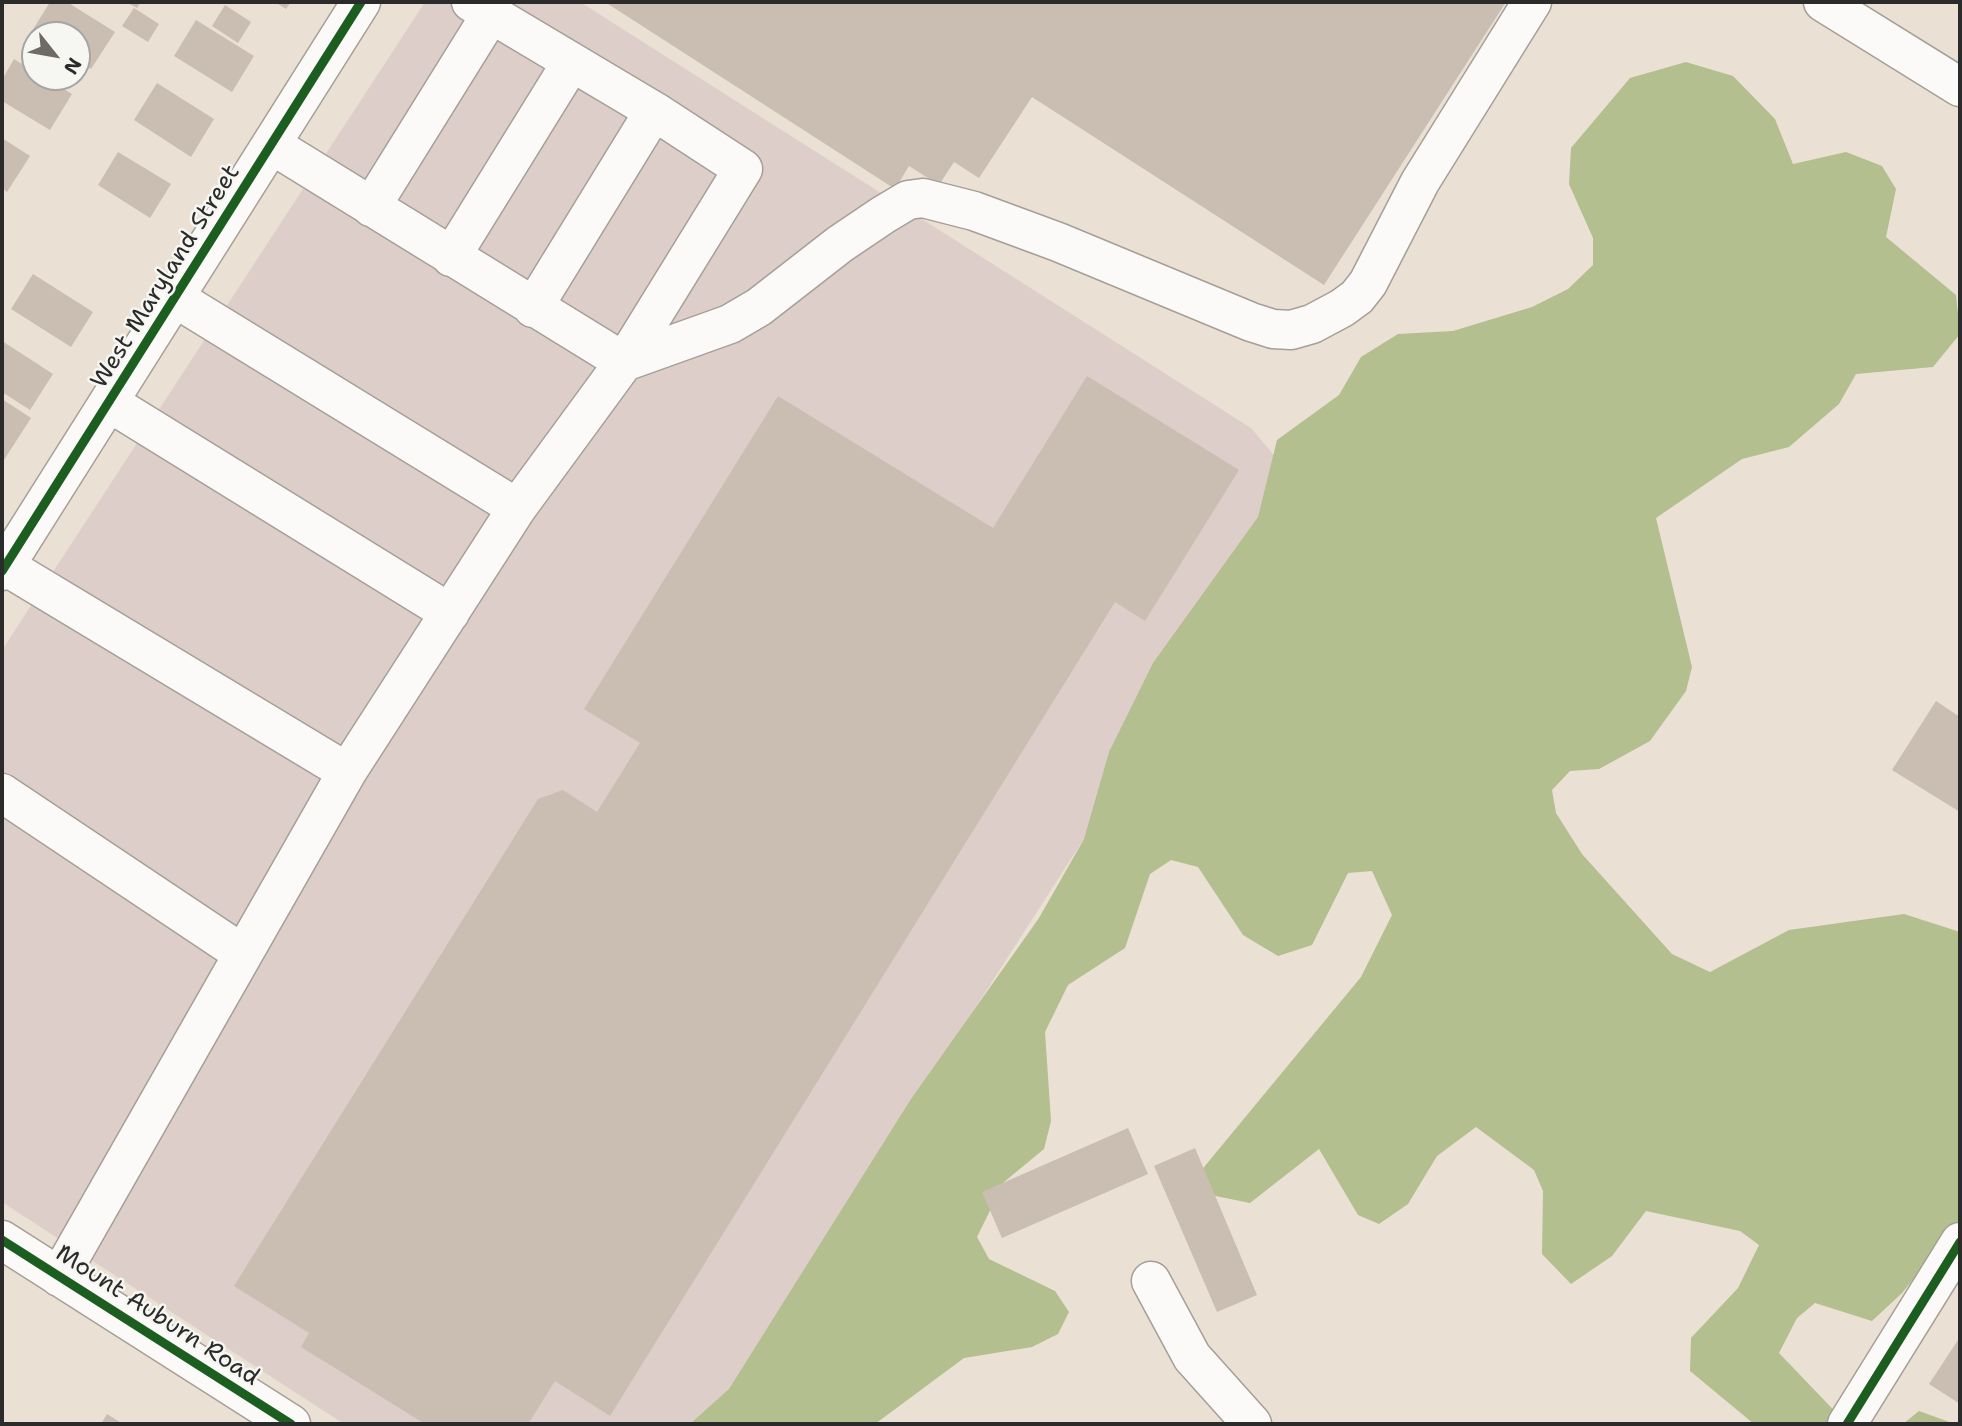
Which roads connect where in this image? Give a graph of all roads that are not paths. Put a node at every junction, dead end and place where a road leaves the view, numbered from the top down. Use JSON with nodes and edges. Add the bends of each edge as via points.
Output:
{"nodes":[{"id":1,"x":361,"y":2,"type":"edge"},
{"id":2,"x":1532,"y":2,"type":"edge"},
{"id":3,"x":1823,"y":2,"type":"edge"},
{"id":4,"x":481,"y":8,"type":"edge"},
{"id":5,"x":571,"y":63,"type":"junction"},
{"id":6,"x":1960,"y":87,"type":"edge"},
{"id":7,"x":654,"y":111,"type":"junction"},
{"id":8,"x":272,"y":145,"type":"junction"},
{"id":9,"x":371,"y":207,"type":"junction"},
{"id":10,"x":451,"y":257,"type":"junction"},
{"id":11,"x":175,"y":298,"type":"junction"},
{"id":12,"x":533,"y":307,"type":"junction"},
{"id":13,"x":624,"y":362,"type":"junction"},
{"id":14,"x":110,"y":403,"type":"junction"},
{"id":15,"x":517,"y":508,"type":"junction"},
{"id":16,"x":3,"y":567,"type":"edge"},
{"id":17,"x":450,"y":613,"type":"junction"},
{"id":18,"x":347,"y":772,"type":"junction"},
{"id":19,"x":2,"y":793,"type":"edge"},
{"id":20,"x":243,"y":954,"type":"junction"},
{"id":21,"x":2,"y":1240,"type":"edge"},
{"id":22,"x":1960,"y":1242,"type":"edge"},
{"id":23,"x":59,"y":1277,"type":"junction"},
{"id":24,"x":1151,"y":1281,"type":"dead end"},
{"id":25,"x":291,"y":1424,"type":"edge"},
{"id":26,"x":1252,"y":1424,"type":"edge"},
{"id":27,"x":1847,"y":1424,"type":"edge"}],
"edges":[{"from":1,"to":8,"type":"street","name":"West Maryland Street"},
{"from":2,"to":13,"type":"street","via":[[1420,182],[1368,283],[1342,308],[1312,324],[1291,330],[1262,326],[1058,242],[923,198],[908,200],[883,215],[730,324]]},
{"from":3,"to":6,"type":"street"},
{"from":4,"to":5,"type":"street"},
{"from":4,"to":9,"type":"street"},
{"from":5,"to":7,"type":"street"},
{"from":5,"to":10,"type":"street"},
{"from":7,"to":12,"type":"street"},
{"from":7,"to":13,"type":"street","via":[[743,169]]},
{"from":8,"to":9,"type":"street"},
{"from":8,"to":11,"type":"street","name":"West Maryland Street"},
{"from":9,"to":10,"type":"street"},
{"from":10,"to":12,"type":"street"},
{"from":11,"to":14,"type":"street","name":"West Maryland Street"},
{"from":11,"to":15,"type":"street"},
{"from":12,"to":13,"type":"street"},
{"from":13,"to":15,"type":"street"},
{"from":14,"to":16,"type":"street","name":"West Maryland Street"},
{"from":14,"to":17,"type":"street"},
{"from":15,"to":17,"type":"street"},
{"from":16,"to":18,"type":"street"},
{"from":17,"to":18,"type":"street"},
{"from":18,"to":20,"type":"street"},
{"from":19,"to":20,"type":"street"},
{"from":20,"to":23,"type":"street"},
{"from":21,"to":23,"type":"street","name":"Mount Auburn Road"},
{"from":22,"to":27,"type":"street"},
{"from":23,"to":25,"type":"street","name":"Mount Auburn Road"},
{"from":24,"to":26,"type":"street","via":[[1192,1357]]}]}
